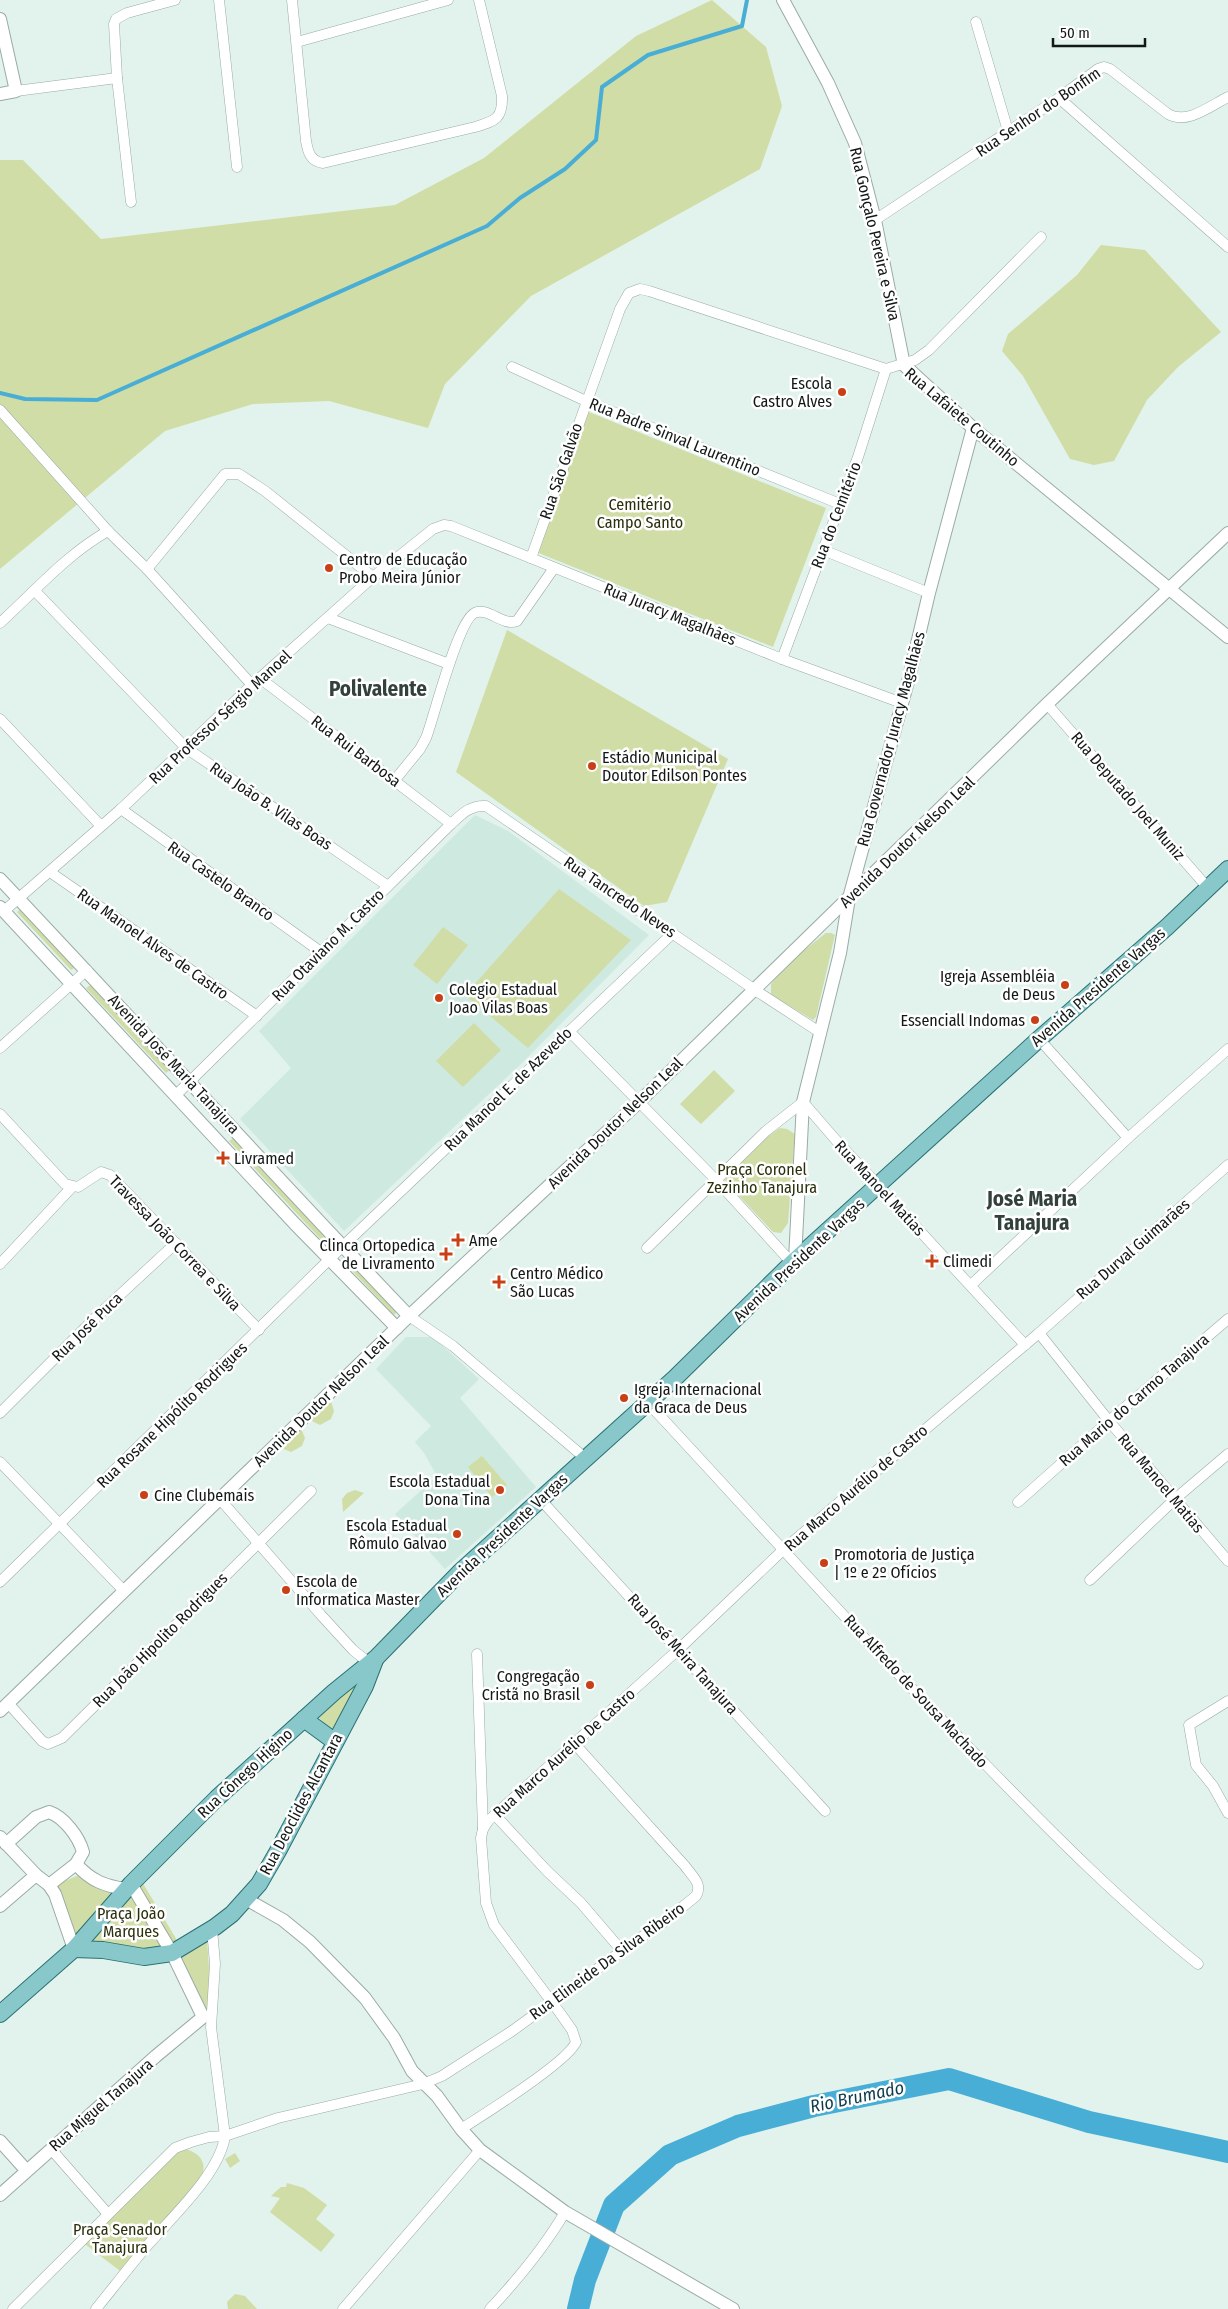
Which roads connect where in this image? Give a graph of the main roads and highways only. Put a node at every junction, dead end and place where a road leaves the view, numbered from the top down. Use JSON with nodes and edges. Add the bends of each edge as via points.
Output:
{"nodes":[{"id":1,"x":1228,"y":869,"type":"edge"},
{"id":2,"x":373,"y":1662,"type":"junction"},
{"id":3,"x":304,"y":1719,"type":"junction"},
{"id":4,"x":334,"y":1741,"type":"junction"},
{"id":5,"x":74,"y":1948,"type":"junction"},
{"id":6,"x":0,"y":2014,"type":"edge"}],
"edges":[{"from":1,"to":2,"type":"main road","name":"Avenida Presidente Vargas","via":[[794,1262],[648,1403],[460,1572]]},
{"from":2,"to":3,"type":"main road","name":"Rua Cônego Higino"},
{"from":2,"to":4,"type":"main road","name":"Rua Deoclides Alcantara","via":[[361,1694]]},
{"from":3,"to":4,"type":"main road"},
{"from":3,"to":5,"type":"main road","name":"Rua Cônego Higino","via":[[217,1798],[129,1886]]},
{"from":4,"to":5,"type":"main road","name":"Rua Deoclides Alcantara","via":[[278,1851],[258,1884],[232,1914],[172,1953],[144,1957]]},
{"from":5,"to":6,"type":"main road"}]}
